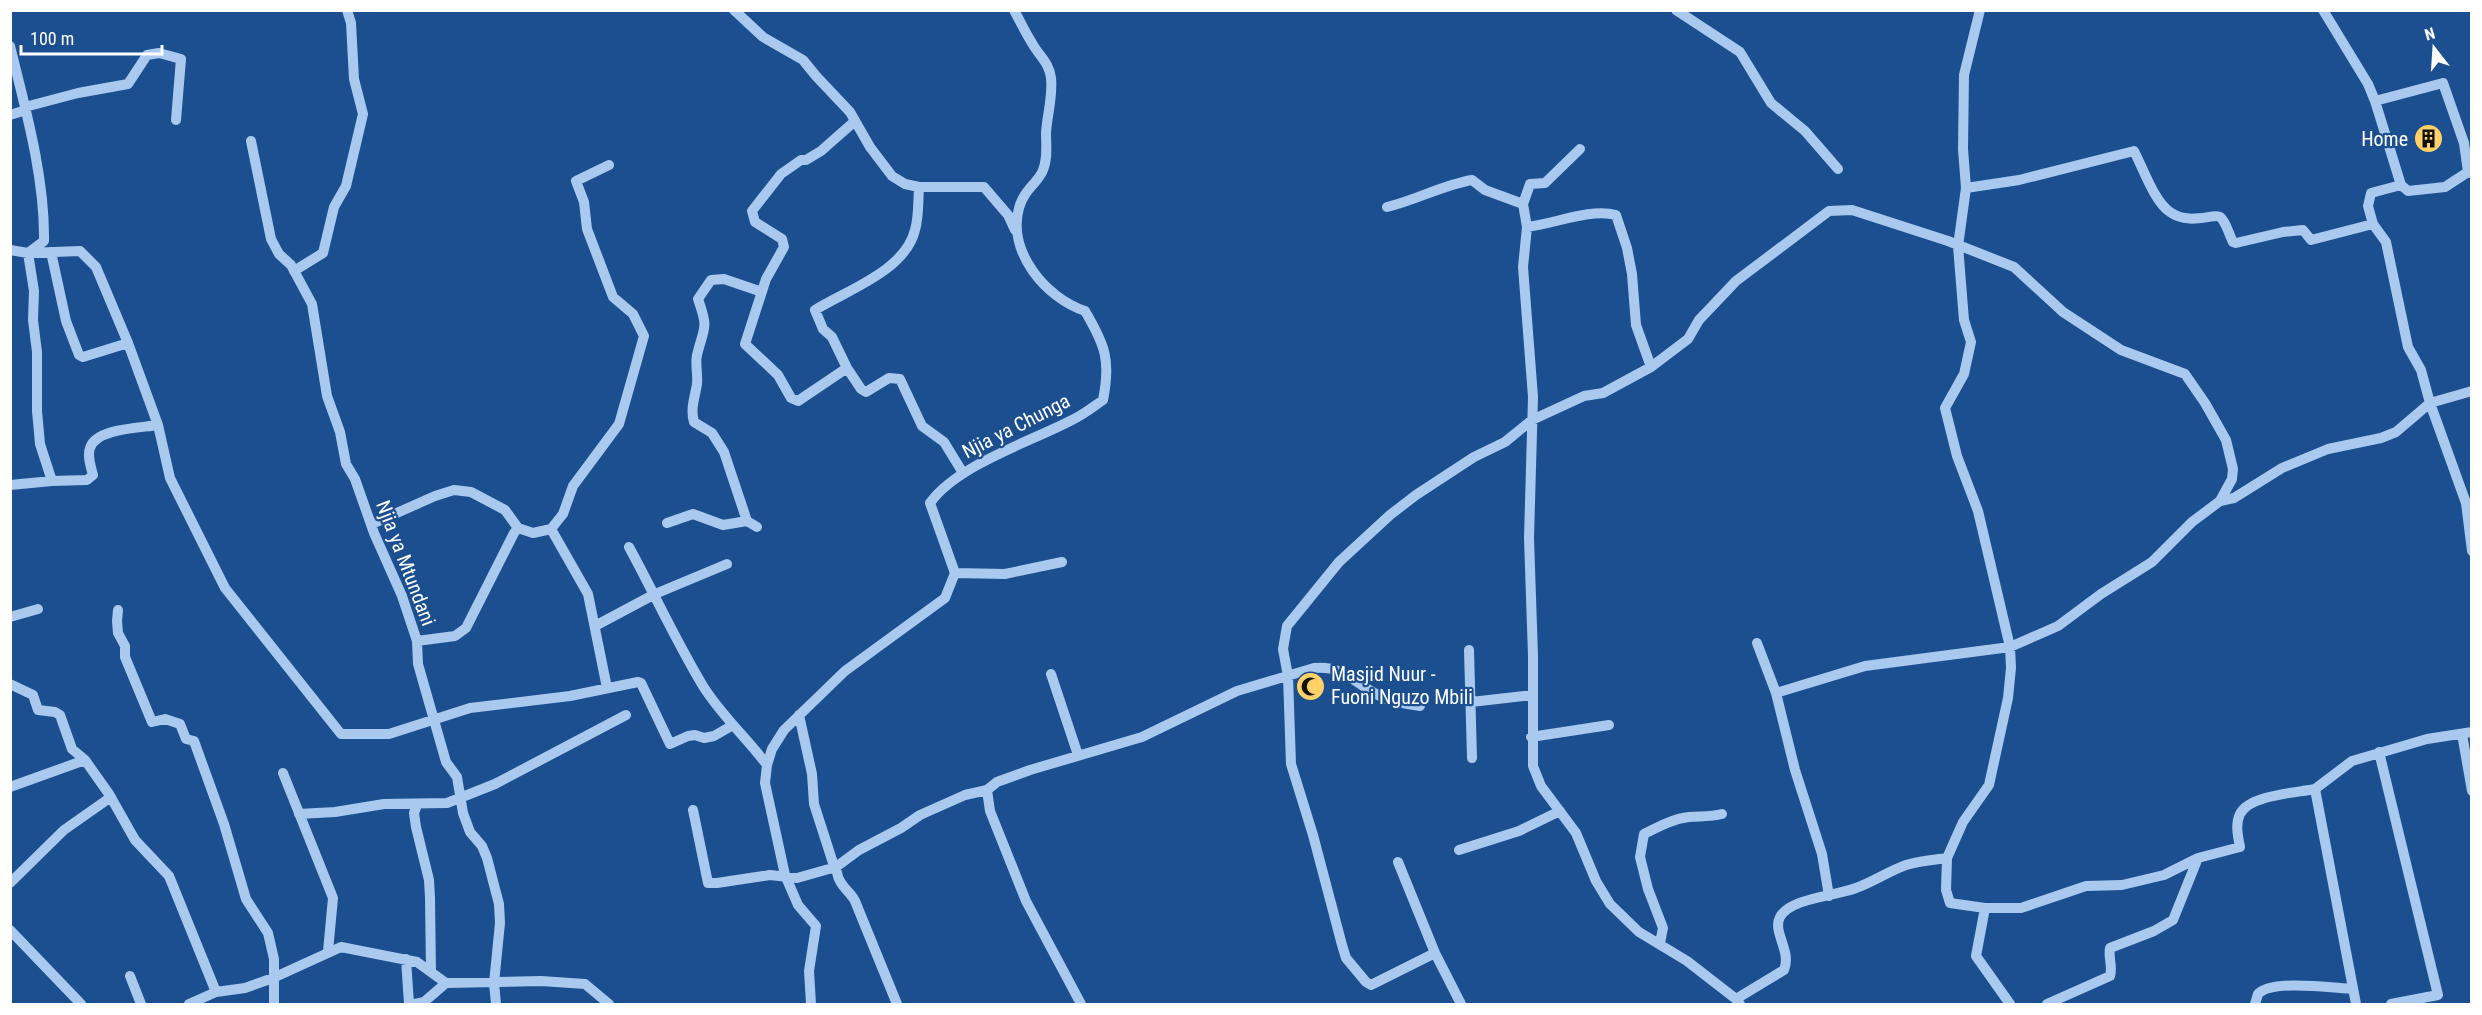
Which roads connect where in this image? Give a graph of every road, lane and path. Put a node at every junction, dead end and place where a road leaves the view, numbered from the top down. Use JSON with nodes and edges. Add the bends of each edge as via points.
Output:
{"nodes":[{"id":1,"x":347,"y":10,"type":"edge"},
{"id":2,"x":734,"y":10,"type":"edge"},
{"id":3,"x":1014,"y":10,"type":"edge"},
{"id":4,"x":1676,"y":10,"type":"edge"},
{"id":5,"x":1980,"y":10,"type":"edge"},
{"id":6,"x":2323,"y":10,"type":"edge"},
{"id":7,"x":10,"y":46,"type":"edge"},
{"id":8,"x":2375,"y":102,"type":"junction"},
{"id":9,"x":25,"y":109,"type":"junction"},
{"id":10,"x":10,"y":116,"type":"edge"},
{"id":11,"x":176,"y":120,"type":"dead end"},
{"id":12,"x":855,"y":121,"type":"junction"},
{"id":13,"x":251,"y":141,"type":"dead end"},
{"id":14,"x":1580,"y":149,"type":"dead end"},
{"id":15,"x":609,"y":165,"type":"dead end"},
{"id":16,"x":1838,"y":169,"type":"dead end"},
{"id":17,"x":2470,"y":172,"type":"edge"},
{"id":18,"x":2401,"y":185,"type":"junction"},
{"id":19,"x":919,"y":187,"type":"junction"},
{"id":20,"x":1966,"y":188,"type":"junction"},
{"id":21,"x":1523,"y":204,"type":"junction"},
{"id":22,"x":1387,"y":207,"type":"dead end"},
{"id":23,"x":2373,"y":224,"type":"junction"},
{"id":24,"x":1527,"y":227,"type":"junction"},
{"id":25,"x":1015,"y":230,"type":"junction"},
{"id":26,"x":1958,"y":246,"type":"junction"},
{"id":27,"x":10,"y":250,"type":"edge"},
{"id":28,"x":51,"y":252,"type":"junction"},
{"id":29,"x":28,"y":253,"type":"junction"},
{"id":30,"x":294,"y":271,"type":"junction"},
{"id":31,"x":762,"y":292,"type":"junction"},
{"id":32,"x":128,"y":343,"type":"junction"},
{"id":33,"x":1651,"y":367,"type":"junction"},
{"id":34,"x":847,"y":368,"type":"junction"},
{"id":35,"x":2472,"y":391,"type":"edge"},
{"id":36,"x":2430,"y":403,"type":"junction"},
{"id":37,"x":1532,"y":420,"type":"junction"},
{"id":38,"x":158,"y":425,"type":"junction"},
{"id":39,"x":963,"y":473,"type":"junction"},
{"id":40,"x":52,"y":481,"type":"junction"},
{"id":41,"x":10,"y":485,"type":"edge"},
{"id":42,"x":2220,"y":501,"type":"junction"},
{"id":43,"x":667,"y":523,"type":"dead end"},
{"id":44,"x":372,"y":524,"type":"junction"},
{"id":45,"x":518,"y":528,"type":"junction"},
{"id":46,"x":551,"y":529,"type":"junction"},
{"id":47,"x":630,"y":547,"type":"dead end"},
{"id":48,"x":2471,"y":548,"type":"edge"},
{"id":49,"x":1062,"y":562,"type":"dead end"},
{"id":50,"x":727,"y":564,"type":"dead end"},
{"id":51,"x":955,"y":573,"type":"junction"},
{"id":52,"x":655,"y":594,"type":"junction"},
{"id":53,"x":38,"y":609,"type":"dead end"},
{"id":54,"x":118,"y":610,"type":"dead end"},
{"id":55,"x":10,"y":617,"type":"edge"},
{"id":56,"x":595,"y":626,"type":"junction"},
{"id":57,"x":417,"y":641,"type":"junction"},
{"id":58,"x":1757,"y":643,"type":"dead end"},
{"id":59,"x":2010,"y":647,"type":"junction"},
{"id":60,"x":1469,"y":650,"type":"dead end"},
{"id":61,"x":1051,"y":674,"type":"dead end"},
{"id":62,"x":1288,"y":676,"type":"junction"},
{"id":63,"x":10,"y":684,"type":"edge"},
{"id":64,"x":607,"y":688,"type":"junction"},
{"id":65,"x":1776,"y":693,"type":"junction"},
{"id":66,"x":1533,"y":695,"type":"junction"},
{"id":67,"x":1471,"y":702,"type":"junction"},
{"id":68,"x":1420,"y":706,"type":"dead end"},
{"id":69,"x":626,"y":715,"type":"dead end"},
{"id":70,"x":799,"y":715,"type":"junction"},
{"id":71,"x":432,"y":719,"type":"junction"},
{"id":72,"x":733,"y":725,"type":"junction"},
{"id":73,"x":1609,"y":725,"type":"dead end"},
{"id":74,"x":2467,"y":733,"type":"edge"},
{"id":75,"x":1531,"y":737,"type":"junction"},
{"id":76,"x":2379,"y":752,"type":"junction"},
{"id":77,"x":1078,"y":755,"type":"junction"},
{"id":78,"x":1473,"y":758,"type":"dead end"},
{"id":79,"x":85,"y":759,"type":"junction"},
{"id":80,"x":766,"y":765,"type":"junction"},
{"id":81,"x":283,"y":772,"type":"dead end"},
{"id":82,"x":10,"y":787,"type":"edge"},
{"id":83,"x":2315,"y":789,"type":"junction"},
{"id":84,"x":987,"y":790,"type":"junction"},
{"id":85,"x":2472,"y":791,"type":"edge"},
{"id":86,"x":111,"y":797,"type":"junction"},
{"id":87,"x":461,"y":799,"type":"junction"},
{"id":88,"x":417,"y":805,"type":"junction"},
{"id":89,"x":693,"y":810,"type":"dead end"},
{"id":90,"x":1560,"y":811,"type":"junction"},
{"id":91,"x":299,"y":814,"type":"junction"},
{"id":92,"x":1722,"y":814,"type":"dead end"},
{"id":93,"x":1459,"y":850,"type":"dead end"},
{"id":94,"x":1947,"y":858,"type":"junction"},
{"id":95,"x":2198,"y":858,"type":"junction"},
{"id":96,"x":1398,"y":862,"type":"dead end"},
{"id":97,"x":836,"y":867,"type":"junction"},
{"id":98,"x":785,"y":875,"type":"junction"},
{"id":99,"x":10,"y":883,"type":"edge"},
{"id":100,"x":1829,"y":896,"type":"junction"},
{"id":101,"x":1985,"y":908,"type":"junction"},
{"id":102,"x":10,"y":930,"type":"edge"},
{"id":103,"x":1660,"y":943,"type":"junction"},
{"id":104,"x":328,"y":951,"type":"junction"},
{"id":105,"x":1435,"y":953,"type":"junction"},
{"id":106,"x":406,"y":959,"type":"junction"},
{"id":107,"x":431,"y":972,"type":"junction"},
{"id":108,"x":130,"y":976,"type":"dead end"},
{"id":109,"x":273,"y":978,"type":"junction"},
{"id":110,"x":446,"y":983,"type":"junction"},
{"id":111,"x":494,"y":983,"type":"junction"},
{"id":112,"x":2353,"y":989,"type":"junction"},
{"id":113,"x":216,"y":992,"type":"junction"},
{"id":114,"x":1738,"y":1002,"type":"edge"},
{"id":115,"x":81,"y":1005,"type":"edge"},
{"id":116,"x":141,"y":1005,"type":"edge"},
{"id":117,"x":189,"y":1005,"type":"edge"},
{"id":118,"x":274,"y":1005,"type":"edge"},
{"id":119,"x":409,"y":1005,"type":"edge"},
{"id":120,"x":415,"y":1005,"type":"edge"},
{"id":121,"x":496,"y":1005,"type":"edge"},
{"id":122,"x":609,"y":1005,"type":"edge"},
{"id":123,"x":812,"y":1005,"type":"edge"},
{"id":124,"x":897,"y":1005,"type":"edge"},
{"id":125,"x":1081,"y":1005,"type":"edge"},
{"id":126,"x":1461,"y":1005,"type":"edge"},
{"id":127,"x":2010,"y":1005,"type":"edge"},
{"id":128,"x":2047,"y":1005,"type":"edge"},
{"id":129,"x":2255,"y":1005,"type":"edge"},
{"id":130,"x":2356,"y":1005,"type":"edge"},
{"id":131,"x":2391,"y":1005,"type":"edge"}],
"edges":[{"from":1,"to":30,"type":"street","via":[[354,79],[363,114],[346,186],[334,207],[324,253]]},
{"from":2,"to":12,"type":"street","via":[[763,37],[804,60]]},
{"from":3,"to":25,"type":"street","via":[[1033,46],[1046,59],[1051,76],[1047,157],[1043,172],[1023,198]]},
{"from":4,"to":16,"type":"street","via":[[1740,52],[1771,103],[1804,131]]},
{"from":5,"to":20,"type":"street","via":[[1964,75]]},
{"from":6,"to":8,"type":"street"},
{"from":7,"to":9,"type":"street"},
{"from":8,"to":17,"type":"street","via":[[2442,83]]},
{"from":8,"to":18,"type":"street"},
{"from":9,"to":10,"type":"street"},
{"from":9,"to":11,"type":"street","via":[[78,93],[128,84],[147,55],[159,53],[181,59]]},
{"from":9,"to":29,"type":"street","via":[[40,185],[44,231],[44,241]]},
{"from":12,"to":19,"type":"street","via":[[892,176]]},
{"from":12,"to":31,"type":"street","via":[[821,151],[781,174],[752,212],[755,222],[782,239],[784,247]]},
{"from":13,"to":30,"type":"street","name":"Njia ya Mtundani","via":[[271,239]]},
{"from":14,"to":21,"type":"street","via":[[1545,183],[1530,184]]},
{"from":15,"to":46,"type":"street","via":[[576,181],[584,202],[587,229],[613,297],[633,314],[644,336],[619,424],[573,486],[563,514]]},
{"from":17,"to":18,"type":"street","via":[[2445,187],[2408,191]]},
{"from":18,"to":23,"type":"street","via":[[2371,193],[2368,206]]},
{"from":19,"to":25,"type":"street","via":[[984,186]]},
{"from":19,"to":34,"type":"street","via":[[916,230],[891,267],[815,310]]},
{"from":20,"to":23,"type":"street","via":[[2019,180],[2134,151],[2154,192],[2169,212],[2196,220],[2221,217],[2236,243],[2303,230],[2311,240]]},
{"from":20,"to":26,"type":"street"},
{"from":21,"to":22,"type":"street","via":[[1485,190],[1472,180]]},
{"from":21,"to":24,"type":"street"},
{"from":23,"to":36,"type":"street","via":[[2386,242],[2408,347],[2421,370]]},
{"from":24,"to":33,"type":"street","via":[[1574,217],[1616,215],[1632,274],[1636,325]]},
{"from":24,"to":37,"type":"street","via":[[1523,267]]},
{"from":25,"to":39,"type":"street","name":"Njia ya Chunga","via":[[1028,261],[1048,290],[1085,311],[1104,346],[1107,379],[1103,400],[1075,419]]},
{"from":26,"to":33,"type":"street","via":[[1852,210],[1829,211],[1736,281],[1699,320],[1688,339]]},
{"from":26,"to":42,"type":"street","via":[[2014,267],[2063,312],[2121,350],[2185,374],[2226,440],[2233,470]]},
{"from":26,"to":59,"type":"street","via":[[1964,320],[1971,342],[1964,374],[1945,408],[1957,456],[1978,511]]},
{"from":27,"to":29,"type":"street"},
{"from":28,"to":29,"type":"street"},
{"from":28,"to":32,"type":"street","via":[[80,251],[96,267]]},
{"from":28,"to":32,"type":"street","via":[[78,355],[83,357]]},
{"from":29,"to":40,"type":"street","via":[[34,291],[39,444]]},
{"from":30,"to":44,"type":"street","name":"Njia ya Mtundani","via":[[312,304],[327,396],[346,464]]},
{"from":31,"to":34,"type":"street","via":[[745,344],[778,375],[791,398],[798,401],[814,393]]},
{"from":31,"to":43,"type":"street","via":[[724,279],[711,280],[698,299],[705,317],[705,332],[697,357],[692,413],[694,422],[712,434],[724,452],[752,524],[723,525],[693,514]]},
{"from":32,"to":38,"type":"street"},
{"from":33,"to":37,"type":"street","via":[[1603,393],[1584,396]]},
{"from":34,"to":39,"type":"street","via":[[866,392],[889,378],[900,379],[922,426],[944,442]]},
{"from":35,"to":36,"type":"street"},
{"from":36,"to":42,"type":"street","via":[[2396,432],[2328,449],[2282,468],[2234,498]]},
{"from":36,"to":48,"type":"street","via":[[2466,502]]},
{"from":37,"to":62,"type":"street","via":[[1505,442],[1474,457],[1390,514],[1339,562],[1287,626],[1283,650]]},
{"from":37,"to":66,"type":"street","via":[[1529,564]]},
{"from":38,"to":40,"type":"street","via":[[98,436],[89,454],[93,476],[87,480]]},
{"from":38,"to":71,"type":"street","via":[[170,478],[225,588],[341,734],[389,734]]},
{"from":39,"to":51,"type":"street","name":"Njia ya Chunga","via":[[930,503]]},
{"from":40,"to":41,"type":"street"},
{"from":42,"to":59,"type":"street","via":[[2192,522],[2152,562],[2058,626]]},
{"from":44,"to":45,"type":"street","via":[[454,490],[471,492],[505,510]]},
{"from":44,"to":57,"type":"street","name":"Njia ya Mtundani"},
{"from":45,"to":46,"type":"street","via":[[533,532]]},
{"from":45,"to":57,"type":"street","via":[[466,628],[455,636]]},
{"from":46,"to":56,"type":"street","via":[[588,594]]},
{"from":47,"to":52,"type":"street"},
{"from":49,"to":51,"type":"street","via":[[1005,574]]},
{"from":50,"to":52,"type":"street"},
{"from":51,"to":70,"type":"street","via":[[945,598],[845,671]]},
{"from":52,"to":56,"type":"street"},
{"from":52,"to":72,"type":"street","via":[[703,686]]},
{"from":53,"to":55,"type":"street"},
{"from":54,"to":109,"type":"street","via":[[124,657],[153,722],[165,719],[180,724],[186,739],[194,741],[246,899],[268,933],[274,959]]},
{"from":56,"to":64,"type":"street"},
{"from":57,"to":71,"type":"street","name":"Njia ya Mtundani","via":[[418,664]]},
{"from":58,"to":65,"type":"street"},
{"from":59,"to":65,"type":"street","via":[[1865,666]]},
{"from":59,"to":94,"type":"street","via":[[2008,698],[1989,785],[1963,822]]},
{"from":60,"to":67,"type":"street"},
{"from":61,"to":77,"type":"street"},
{"from":62,"to":68,"type":"street","via":[[1326,667],[1353,677],[1378,696]]},
{"from":62,"to":77,"type":"street","via":[[1228,694],[1142,737]]},
{"from":62,"to":105,"type":"street","via":[[1291,764],[1346,958],[1371,985]]},
{"from":63,"to":79,"type":"street","via":[[33,695],[38,710],[60,715],[72,749]]},
{"from":64,"to":71,"type":"street","via":[[470,708]]},
{"from":64,"to":72,"type":"street","via":[[642,683],[670,744],[688,736],[714,736]]},
{"from":65,"to":100,"type":"street","via":[[1822,854]]},
{"from":66,"to":67,"type":"street"},
{"from":66,"to":75,"type":"street"},
{"from":67,"to":78,"type":"street"},
{"from":69,"to":87,"type":"street"},
{"from":70,"to":80,"type":"street","via":[[784,730]]},
{"from":70,"to":97,"type":"street","via":[[812,774],[814,804]]},
{"from":71,"to":87,"type":"street","name":"Njia ya Mtundani","via":[[446,762],[457,777]]},
{"from":72,"to":80,"type":"street"},
{"from":73,"to":75,"type":"street"},
{"from":74,"to":76,"type":"street"},
{"from":74,"to":85,"type":"street"},
{"from":75,"to":90,"type":"street","via":[[1533,766],[1541,786]]},
{"from":76,"to":83,"type":"street","via":[[2352,761]]},
{"from":76,"to":131,"type":"street","via":[[2438,995]]},
{"from":77,"to":84,"type":"street","via":[[1006,779]]},
{"from":79,"to":82,"type":"street"},
{"from":79,"to":86,"type":"street"},
{"from":80,"to":98,"type":"street","via":[[765,783]]},
{"from":81,"to":91,"type":"street"},
{"from":83,"to":95,"type":"street","via":[[2256,800],[2239,815],[2240,847]]},
{"from":83,"to":112,"type":"street"},
{"from":84,"to":97,"type":"street","via":[[965,795],[920,815]]},
{"from":84,"to":125,"type":"street","via":[[990,811],[1026,901]]},
{"from":86,"to":99,"type":"street","via":[[64,830]]},
{"from":86,"to":113,"type":"street","via":[[135,840],[169,876]]},
{"from":87,"to":88,"type":"street"},
{"from":87,"to":111,"type":"street","name":"Njia ya Mtundani","via":[[470,832],[488,858],[499,904]]},
{"from":88,"to":91,"type":"street","via":[[384,804]]},
{"from":88,"to":107,"type":"street","via":[[416,827],[429,880]]},
{"from":89,"to":98,"type":"street","via":[[708,883]]},
{"from":90,"to":93,"type":"street","via":[[1519,831]]},
{"from":90,"to":103,"type":"street","via":[[1576,833],[1610,904],[1639,932]]},
{"from":91,"to":104,"type":"street","via":[[333,898]]},
{"from":92,"to":103,"type":"street","via":[[1678,819],[1644,834],[1640,857],[1663,928]]},
{"from":94,"to":100,"type":"street","via":[[1906,865]]},
{"from":94,"to":101,"type":"street","via":[[1946,890],[1950,903]]},
{"from":95,"to":101,"type":"street","via":[[2164,875],[2122,885],[2086,886],[2021,908]]},
{"from":95,"to":128,"type":"street","via":[[2173,920],[2154,932],[2110,948],[2110,976]]},
{"from":96,"to":105,"type":"street"},
{"from":97,"to":98,"type":"street","via":[[797,878]]},
{"from":97,"to":124,"type":"street","via":[[840,882],[855,901]]},
{"from":98,"to":123,"type":"street","via":[[798,905],[816,926],[809,970]]},
{"from":100,"to":114,"type":"street","via":[[1804,901],[1780,915],[1777,924],[1787,962],[1784,970]]},
{"from":101,"to":127,"type":"street","via":[[1976,956]]},
{"from":102,"to":115,"type":"street"},
{"from":103,"to":114,"type":"street"},
{"from":104,"to":106,"type":"street","via":[[341,946]]},
{"from":104,"to":109,"type":"street"},
{"from":105,"to":126,"type":"street"},
{"from":106,"to":107,"type":"street"},
{"from":106,"to":119,"type":"street"},
{"from":107,"to":110,"type":"street"},
{"from":108,"to":116,"type":"street"},
{"from":109,"to":113,"type":"street"},
{"from":109,"to":118,"type":"street"},
{"from":110,"to":111,"type":"street"},
{"from":110,"to":120,"type":"street"},
{"from":111,"to":121,"type":"street","name":"Njia ya Mtundani"},
{"from":111,"to":122,"type":"street","via":[[585,984]]},
{"from":112,"to":129,"type":"street","via":[[2270,987],[2258,994]]},
{"from":112,"to":130,"type":"street"},
{"from":113,"to":117,"type":"street"}]}
